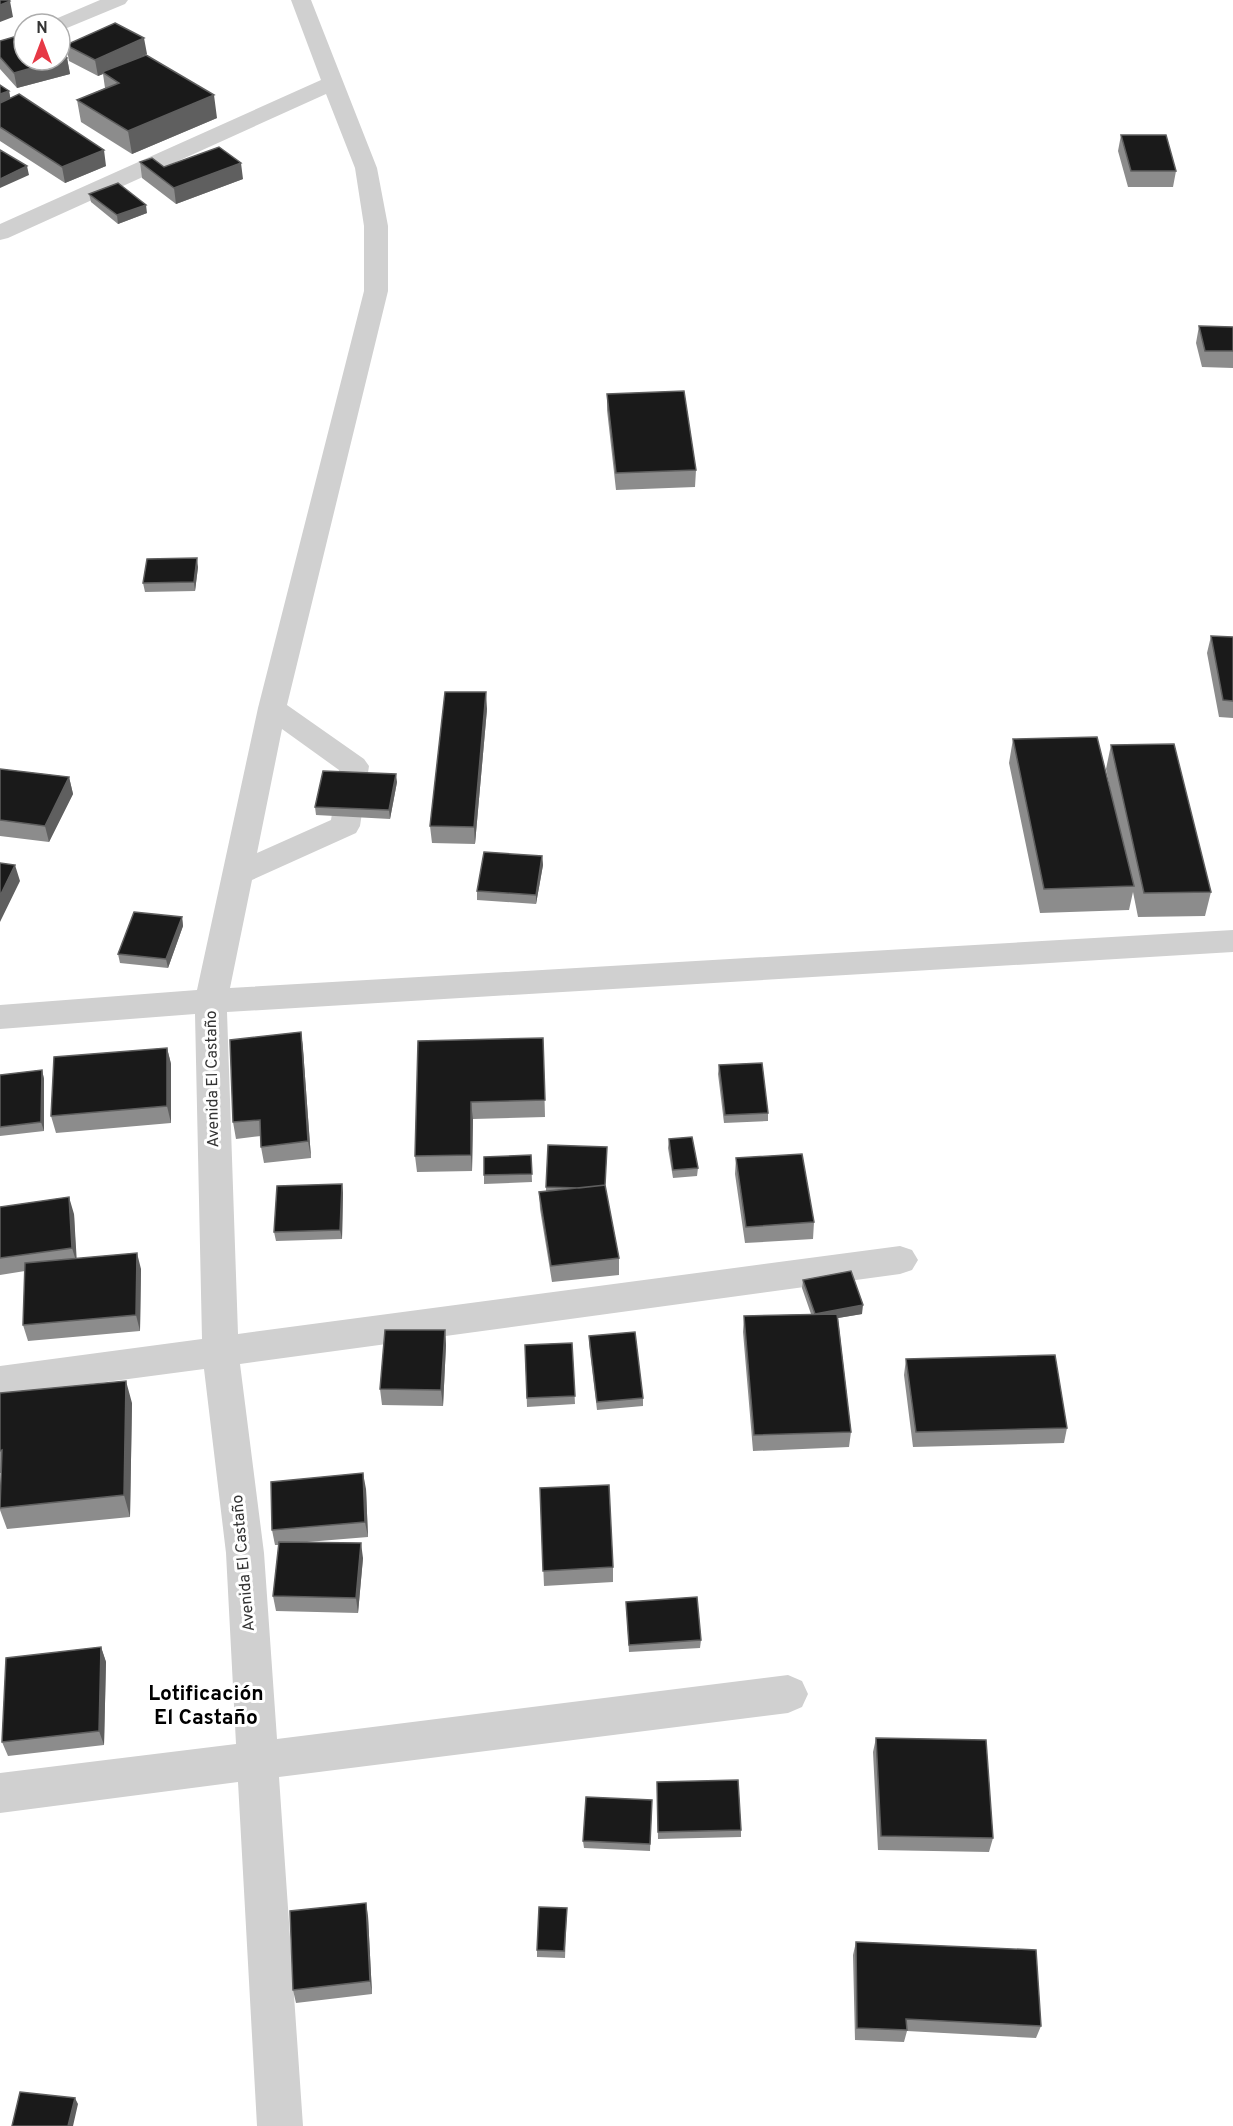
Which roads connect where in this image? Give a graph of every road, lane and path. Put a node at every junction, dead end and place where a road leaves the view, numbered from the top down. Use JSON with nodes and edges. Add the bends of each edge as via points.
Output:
{"nodes":[{"id":1,"x":118,"y":0,"type":"edge"},
{"id":2,"x":302,"y":0,"type":"edge"},
{"id":3,"x":72,"y":19,"type":"edge"},
{"id":4,"x":334,"y":81,"type":"junction"},
{"id":5,"x":0,"y":233,"type":"edge"},
{"id":6,"x":272,"y":708,"type":"junction"},
{"id":7,"x":237,"y":874,"type":"junction"},
{"id":8,"x":1233,"y":941,"type":"edge"},
{"id":9,"x":211,"y":1001,"type":"junction"},
{"id":10,"x":0,"y":1017,"type":"edge"},
{"id":11,"x":900,"y":1260,"type":"dead end"},
{"id":12,"x":220,"y":1352,"type":"junction"},
{"id":13,"x":0,"y":1381,"type":"edge"},
{"id":14,"x":788,"y":1694,"type":"dead end"},
{"id":15,"x":258,"y":1760,"type":"junction"},
{"id":16,"x":0,"y":1793,"type":"edge"},
{"id":17,"x":280,"y":2126,"type":"edge"}],
"edges":[{"from":1,"to":3,"type":"street"},
{"from":2,"to":4,"type":"street","name":"Avenida El Castaño"},
{"from":4,"to":5,"type":"street"},
{"from":4,"to":6,"type":"street","name":"Avenida El Castaño","via":[[366,168],[376,226],[376,291]]},
{"from":6,"to":7,"type":"street","name":"Avenida El Castaño"},
{"from":6,"to":7,"type":"street","via":[[354,766],[345,826]]},
{"from":7,"to":9,"type":"street","name":"Avenida El Castaño"},
{"from":8,"to":9,"type":"street"},
{"from":9,"to":10,"type":"street"},
{"from":9,"to":12,"type":"street","name":"Avenida El Castaño"},
{"from":11,"to":12,"type":"street"},
{"from":12,"to":13,"type":"street"},
{"from":12,"to":15,"type":"street","name":"Avenida El Castaño","via":[[245,1553]]},
{"from":14,"to":15,"type":"street"},
{"from":15,"to":16,"type":"street"},
{"from":15,"to":17,"type":"street","name":"Avenida El Castaño"}]}
